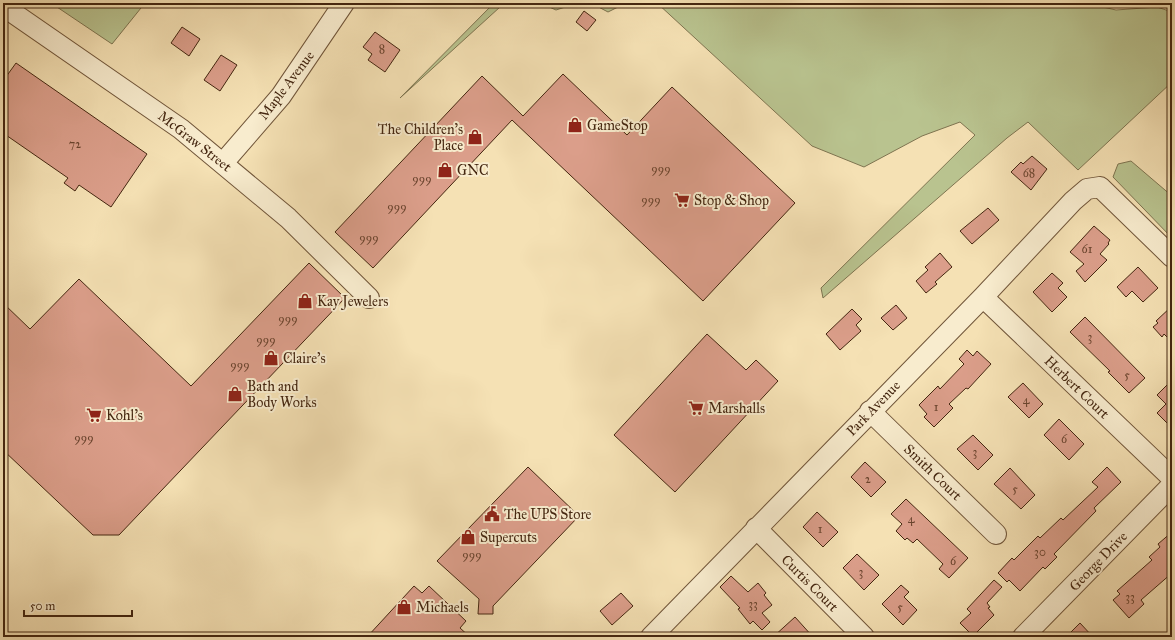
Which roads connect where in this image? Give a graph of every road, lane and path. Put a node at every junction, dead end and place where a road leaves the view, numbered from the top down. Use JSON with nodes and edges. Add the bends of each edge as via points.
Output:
{"nodes":[{"id":1,"x":344,"y":3,"type":"edge"},
{"id":2,"x":3,"y":6,"type":"edge"},
{"id":3,"x":223,"y":163,"type":"junction"},
{"id":4,"x":1172,"y":257,"type":"edge"},
{"id":5,"x":983,"y":297,"type":"junction"},
{"id":6,"x":369,"y":298,"type":"dead end"},
{"id":7,"x":870,"y":411,"type":"junction"},
{"id":8,"x":1172,"y":478,"type":"edge"},
{"id":9,"x":1172,"y":485,"type":"edge"},
{"id":10,"x":756,"y":528,"type":"junction"},
{"id":11,"x":996,"y":534,"type":"dead end"},
{"id":12,"x":650,"y":637,"type":"edge"},
{"id":13,"x":864,"y":637,"type":"edge"},
{"id":14,"x":1023,"y":637,"type":"edge"}],
"edges":[{"from":1,"to":3,"type":"street","name":"Maple Avenue","via":[[281,96]]},
{"from":2,"to":3,"type":"street","name":"McGraw Street","via":[[162,115]]},
{"from":3,"to":6,"type":"street","name":"McGraw Street","via":[[288,218]]},
{"from":4,"to":5,"type":"street","name":"Park Avenue","via":[[1100,187],[1087,189]]},
{"from":5,"to":7,"type":"street","name":"Park Avenue"},
{"from":5,"to":8,"type":"street","name":"Herbert Court"},
{"from":7,"to":10,"type":"street","name":"Park Avenue"},
{"from":7,"to":11,"type":"street","name":"Smith Court"},
{"from":9,"to":14,"type":"street","name":"George Drive"},
{"from":10,"to":12,"type":"street","name":"Park Avenue"},
{"from":10,"to":13,"type":"street","name":"Curtis Court"}]}
